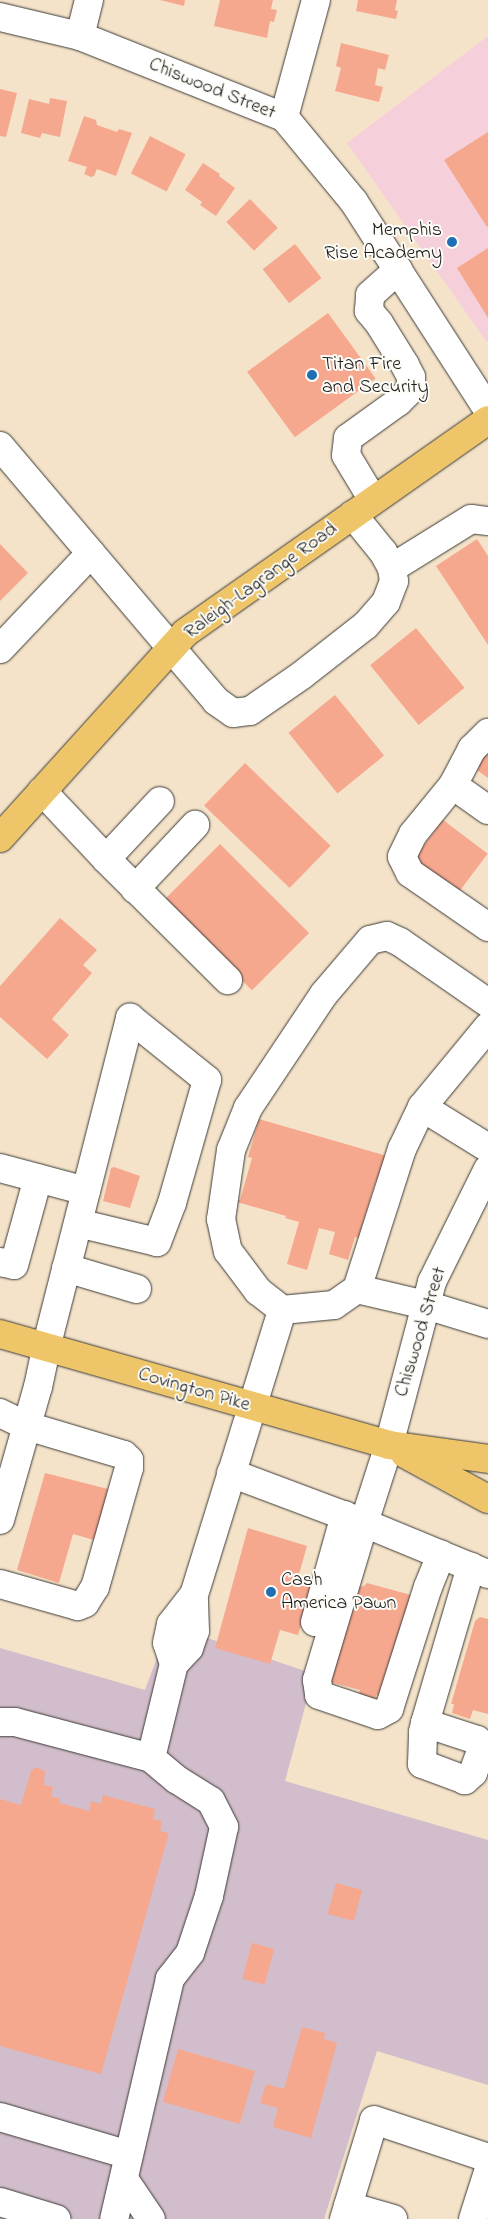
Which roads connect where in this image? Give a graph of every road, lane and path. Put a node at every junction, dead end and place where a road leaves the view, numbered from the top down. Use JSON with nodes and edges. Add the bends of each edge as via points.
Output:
{"nodes":[{"id":1,"x":89,"y":0,"type":"edge"},
{"id":2,"x":316,"y":0,"type":"edge"},
{"id":3,"x":0,"y":17,"type":"edge"},
{"id":4,"x":80,"y":36,"type":"junction"},
{"id":5,"x":284,"y":117,"type":"junction"},
{"id":6,"x":398,"y":270,"type":"junction"},
{"id":7,"x":488,"y":410,"type":"edge"},
{"id":8,"x":488,"y":420,"type":"edge"},
{"id":9,"x":0,"y":446,"type":"edge"},
{"id":10,"x":363,"y":508,"type":"junction"},
{"id":11,"x":488,"y":521,"type":"edge"},
{"id":12,"x":91,"y":553,"type":"junction"},
{"id":13,"x":392,"y":568,"type":"junction"},
{"id":14,"x":172,"y":648,"type":"junction"},
{"id":15,"x":0,"y":649,"type":"edge"},
{"id":16,"x":488,"y":733,"type":"edge"},
{"id":17,"x":453,"y":786,"type":"junction"},
{"id":18,"x":42,"y":791,"type":"junction"},
{"id":19,"x":160,"y":801,"type":"dead end"},
{"id":20,"x":488,"y":810,"type":"edge"},
{"id":21,"x":195,"y":825,"type":"dead end"},
{"id":22,"x":0,"y":838,"type":"edge"},
{"id":23,"x":106,"y":859,"type":"junction"},
{"id":24,"x":135,"y":889,"type":"junction"},
{"id":25,"x":487,"y":924,"type":"edge"},
{"id":26,"x":228,"y":980,"type":"dead end"},
{"id":27,"x":488,"y":1003,"type":"edge"},
{"id":28,"x":488,"y":1026,"type":"edge"},
{"id":29,"x":422,"y":1107,"type":"junction"},
{"id":30,"x":488,"y":1148,"type":"edge"},
{"id":31,"x":0,"y":1168,"type":"edge"},
{"id":32,"x":488,"y":1169,"type":"edge"},
{"id":33,"x":38,"y":1178,"type":"junction"},
{"id":34,"x":86,"y":1191,"type":"junction"},
{"id":35,"x":78,"y":1223,"type":"junction"},
{"id":36,"x":0,"y":1262,"type":"edge"},
{"id":37,"x":66,"y":1268,"type":"junction"},
{"id":38,"x":137,"y":1289,"type":"dead end"},
{"id":39,"x":357,"y":1289,"type":"junction"},
{"id":40,"x":426,"y":1305,"type":"junction"},
{"id":41,"x":282,"y":1310,"type":"junction"},
{"id":42,"x":488,"y":1324,"type":"edge"},
{"id":43,"x":0,"y":1334,"type":"edge"},
{"id":44,"x":46,"y":1348,"type":"junction"},
{"id":45,"x":252,"y":1406,"type":"junction"},
{"id":46,"x":0,"y":1414,"type":"edge"},
{"id":47,"x":27,"y":1426,"type":"junction"},
{"id":48,"x":389,"y":1444,"type":"junction"},
{"id":49,"x":488,"y":1459,"type":"edge"},
{"id":50,"x":231,"y":1473,"type":"junction"},
{"id":51,"x":488,"y":1499,"type":"edge"},
{"id":52,"x":354,"y":1519,"type":"junction"},
{"id":53,"x":0,"y":1520,"type":"edge"},
{"id":54,"x":441,"y":1555,"type":"junction"},
{"id":55,"x":479,"y":1571,"type":"edge"},
{"id":56,"x":0,"y":1584,"type":"edge"},
{"id":57,"x":305,"y":1658,"type":"dead end"},
{"id":58,"x":0,"y":1722,"type":"edge"},
{"id":59,"x":425,"y":1723,"type":"dead end"},
{"id":60,"x":151,"y":1758,"type":"junction"},
{"id":61,"x":0,"y":2117,"type":"edge"},
{"id":62,"x":488,"y":2158,"type":"edge"},
{"id":63,"x":126,"y":2167,"type":"junction"},
{"id":64,"x":488,"y":2172,"type":"edge"},
{"id":65,"x":0,"y":2202,"type":"edge"},
{"id":66,"x":346,"y":2212,"type":"edge"},
{"id":67,"x":56,"y":2219,"type":"edge"},
{"id":68,"x":114,"y":2219,"type":"edge"},
{"id":69,"x":152,"y":2219,"type":"edge"},
{"id":70,"x":392,"y":2219,"type":"edge"},
{"id":71,"x":473,"y":2219,"type":"edge"}],
"edges":[{"from":1,"to":4,"type":"street"},
{"from":2,"to":5,"type":"street"},
{"from":3,"to":4,"type":"street","name":"Chiswood Street"},
{"from":4,"to":5,"type":"street","name":"Chiswood Street"},
{"from":5,"to":6,"type":"street","name":"Chiswood Street","via":[[354,202]]},
{"from":6,"to":7,"type":"street","name":"Chiswood Street"},
{"from":6,"to":10,"type":"street","via":[[370,295],[369,311],[405,365],[411,377],[411,389],[348,438],[346,455]]},
{"from":8,"to":10,"type":"main road","name":"Raleigh-Lagrange Road"},
{"from":9,"to":12,"type":"street"},
{"from":10,"to":13,"type":"street"},
{"from":10,"to":14,"type":"main road","name":"Raleigh-Lagrange Road","via":[[185,633]]},
{"from":11,"to":13,"type":"street","via":[[471,519]]},
{"from":12,"to":14,"type":"street"},
{"from":12,"to":15,"type":"street"},
{"from":13,"to":14,"type":"street","via":[[394,581],[386,602],[366,625],[250,711],[233,713],[216,700]]},
{"from":14,"to":18,"type":"main road","name":"Raleigh-Lagrange Road"},
{"from":16,"to":17,"type":"street","via":[[472,749]]},
{"from":17,"to":20,"type":"street"},
{"from":17,"to":25,"type":"street","via":[[413,834],[402,857],[410,873]]},
{"from":18,"to":22,"type":"main road","name":"Raleigh-Lagrange Road"},
{"from":18,"to":23,"type":"street"},
{"from":19,"to":23,"type":"street"},
{"from":21,"to":24,"type":"street"},
{"from":23,"to":24,"type":"street"},
{"from":24,"to":26,"type":"street"},
{"from":27,"to":41,"type":"street","via":[[387,936],[370,940],[324,994],[248,1108],[231,1150],[221,1219],[228,1251],[258,1291]]},
{"from":28,"to":29,"type":"street"},
{"from":29,"to":30,"type":"street"},
{"from":29,"to":39,"type":"street","via":[[402,1149]]},
{"from":31,"to":33,"type":"street"},
{"from":32,"to":40,"type":"street","name":"Chiswood Street","via":[[432,1282]]},
{"from":33,"to":34,"type":"street"},
{"from":33,"to":36,"type":"street","via":[[14,1265]]},
{"from":34,"to":35,"type":"street"},
{"from":34,"to":35,"type":"street","via":[[130,1018],[207,1080],[158,1242]]},
{"from":35,"to":37,"type":"street"},
{"from":37,"to":38,"type":"street"},
{"from":37,"to":44,"type":"street"},
{"from":39,"to":40,"type":"street"},
{"from":39,"to":41,"type":"street","via":[[334,1305]]},
{"from":40,"to":42,"type":"street"},
{"from":40,"to":48,"type":"street","name":"Chiswood Street"},
{"from":41,"to":45,"type":"street"},
{"from":43,"to":44,"type":"main road","name":"Covington Pike"},
{"from":44,"to":45,"type":"main road","name":"Covington Pike"},
{"from":44,"to":47,"type":"street"},
{"from":45,"to":48,"type":"main road","name":"Covington Pike"},
{"from":45,"to":50,"type":"street"},
{"from":46,"to":47,"type":"street"},
{"from":47,"to":53,"type":"street"},
{"from":47,"to":56,"type":"street","via":[[124,1455],[130,1468],[95,1587],[85,1604],[78,1606]]},
{"from":48,"to":49,"type":"main road","name":"Covington Pike"},
{"from":48,"to":51,"type":"main road","name":"Covington Pike"},
{"from":48,"to":52,"type":"street","name":"Chiswood Street"},
{"from":50,"to":52,"type":"street"},
{"from":50,"to":60,"type":"street","via":[[194,1595],[195,1632],[189,1648],[174,1664]]},
{"from":52,"to":54,"type":"street"},
{"from":52,"to":54,"type":"street","via":[[317,1680],[319,1695],[378,1715],[390,1709]]},
{"from":52,"to":57,"type":"street"},
{"from":54,"to":55,"type":"street"},
{"from":55,"to":59,"type":"street"},
{"from":58,"to":60,"type":"street","via":[[15,1722]]},
{"from":60,"to":63,"type":"street","via":[[176,1779],[211,1800],[224,1827],[209,1896],[190,1953],[170,1979]]},
{"from":61,"to":63,"type":"street"},
{"from":62,"to":66,"type":"street","via":[[374,2120]]},
{"from":63,"to":68,"type":"street"},
{"from":63,"to":69,"type":"street"},
{"from":64,"to":71,"type":"street"},
{"from":65,"to":67,"type":"street"},
{"from":66,"to":70,"type":"street"}]}
